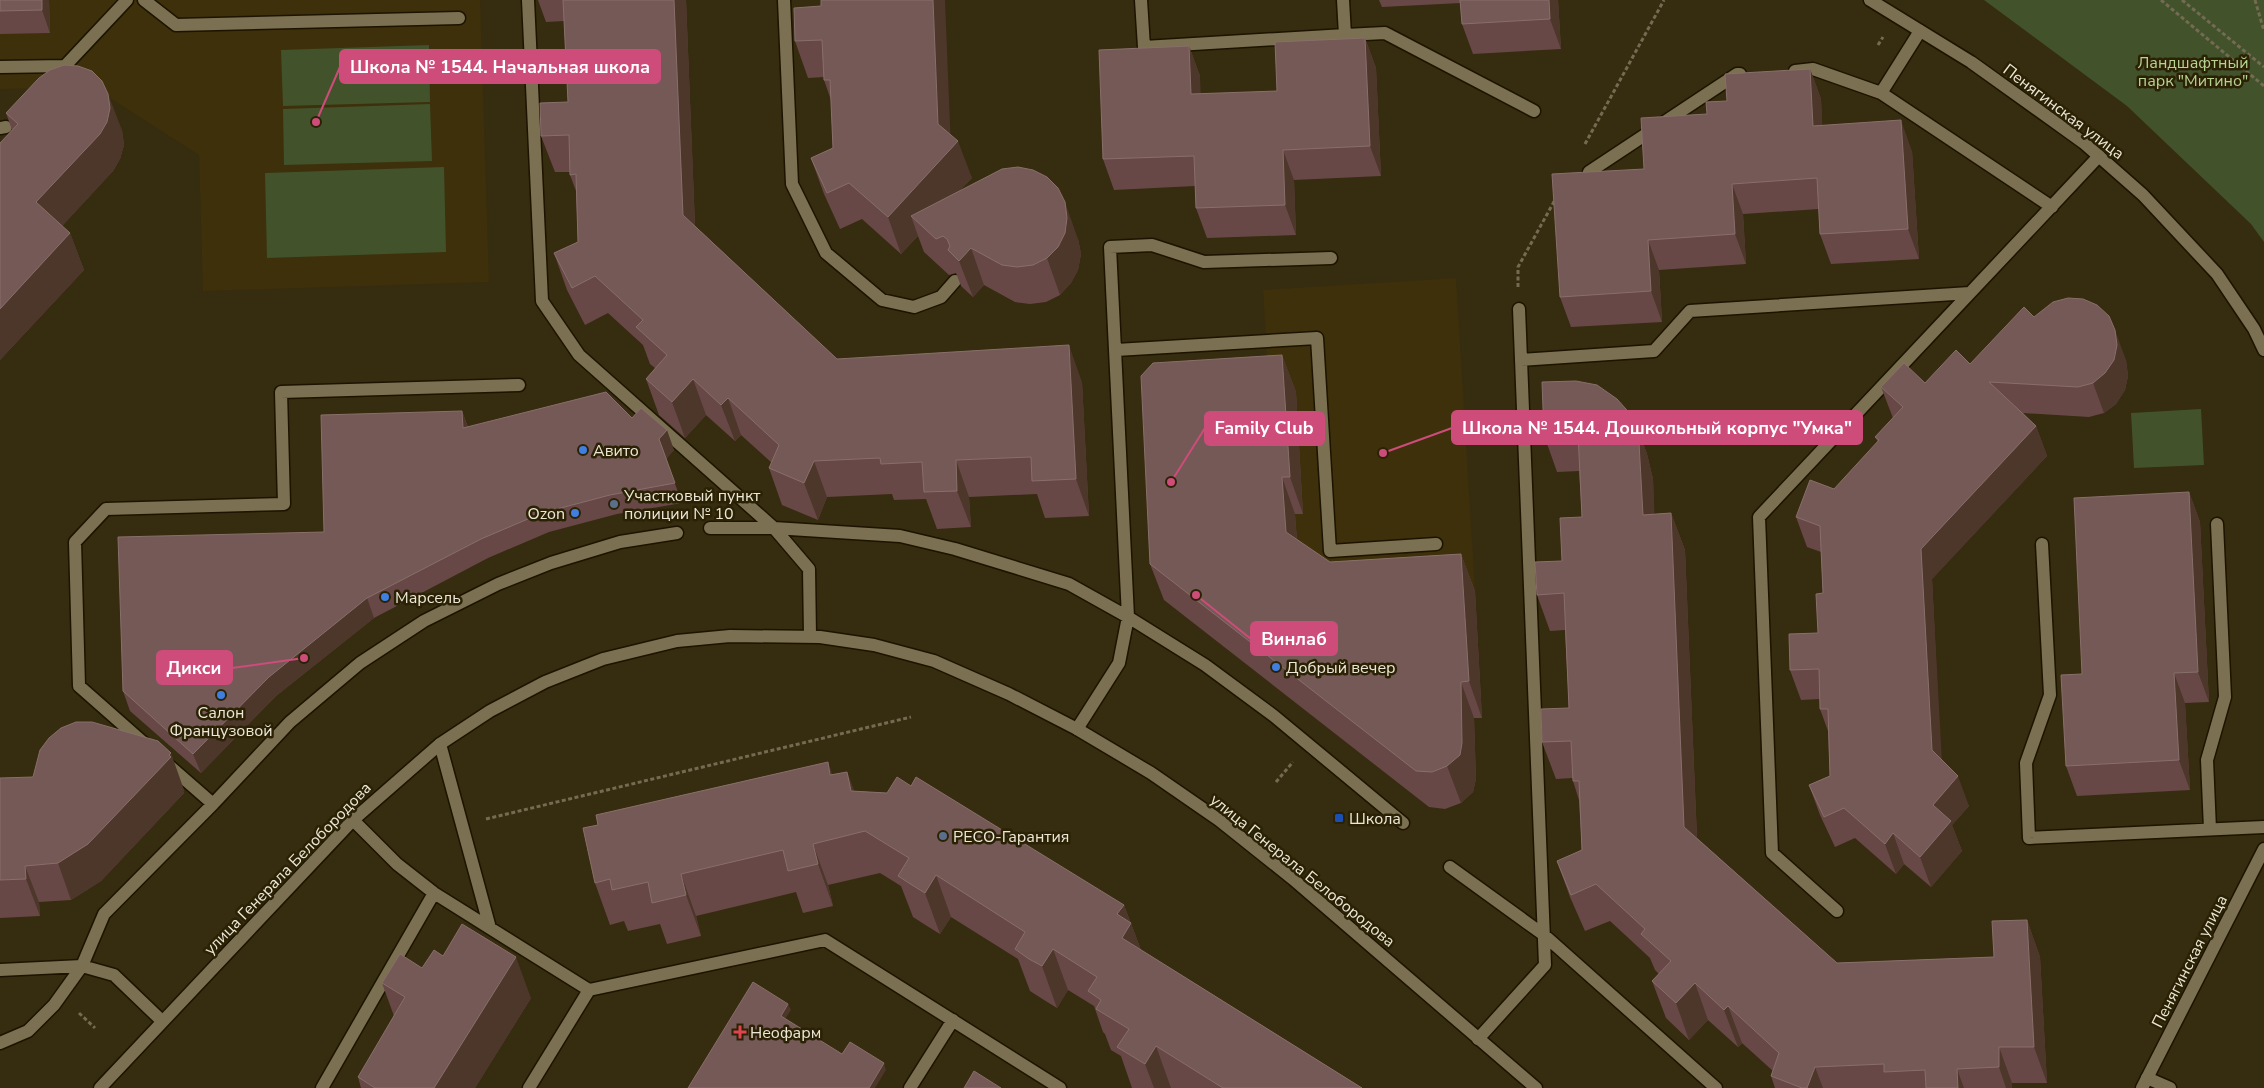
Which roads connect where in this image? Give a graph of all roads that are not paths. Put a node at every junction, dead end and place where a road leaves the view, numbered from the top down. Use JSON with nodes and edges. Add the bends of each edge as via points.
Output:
{"nodes":[{"id":1,"x":127,"y":0,"type":"edge"},
{"id":2,"x":144,"y":0,"type":"edge"},
{"id":3,"x":528,"y":0,"type":"edge"},
{"id":4,"x":784,"y":0,"type":"edge"},
{"id":5,"x":1142,"y":0,"type":"edge"},
{"id":6,"x":1343,"y":0,"type":"edge"},
{"id":7,"x":1870,"y":0,"type":"edge"},
{"id":8,"x":459,"y":18,"type":"dead end"},
{"id":9,"x":1920,"y":31,"type":"junction"},
{"id":10,"x":1345,"y":35,"type":"junction"},
{"id":11,"x":0,"y":67,"type":"edge"},
{"id":12,"x":1785,"y":71,"type":"edge"},
{"id":13,"x":1756,"y":73,"type":"edge"},
{"id":14,"x":1881,"y":93,"type":"junction"},
{"id":15,"x":1534,"y":111,"type":"dead end"},
{"id":16,"x":2099,"y":156,"type":"junction"},
{"id":17,"x":1588,"y":172,"type":"edge"},
{"id":18,"x":2052,"y":207,"type":"junction"},
{"id":19,"x":1331,"y":258,"type":"dead end"},
{"id":20,"x":955,"y":281,"type":"edge"},
{"id":21,"x":1970,"y":293,"type":"junction"},
{"id":22,"x":1519,"y":309,"type":"dead end"},
{"id":23,"x":1116,"y":350,"type":"junction"},
{"id":24,"x":2264,"y":350,"type":"edge"},
{"id":25,"x":1521,"y":360,"type":"junction"},
{"id":26,"x":519,"y":385,"type":"dead end"},
{"id":27,"x":2217,"y":524,"type":"dead end"},
{"id":28,"x":710,"y":528,"type":"dead end"},
{"id":29,"x":774,"y":528,"type":"junction"},
{"id":30,"x":677,"y":533,"type":"dead end"},
{"id":31,"x":1436,"y":544,"type":"dead end"},
{"id":32,"x":2042,"y":544,"type":"dead end"},
{"id":33,"x":1128,"y":617,"type":"junction"},
{"id":34,"x":810,"y":636,"type":"junction"},
{"id":35,"x":1078,"y":729,"type":"junction"},
{"id":36,"x":440,"y":744,"type":"junction"},
{"id":37,"x":213,"y":804,"type":"junction"},
{"id":38,"x":353,"y":820,"type":"junction"},
{"id":39,"x":1403,"y":822,"type":"dead end"},
{"id":40,"x":2264,"y":827,"type":"edge"},
{"id":41,"x":2210,"y":829,"type":"junction"},
{"id":42,"x":2264,"y":849,"type":"edge"},
{"id":43,"x":1450,"y":866,"type":"dead end"},
{"id":44,"x":434,"y":893,"type":"junction"},
{"id":45,"x":1837,"y":911,"type":"dead end"},
{"id":46,"x":490,"y":928,"type":"junction"},
{"id":47,"x":1544,"y":935,"type":"junction"},
{"id":48,"x":82,"y":966,"type":"junction"},
{"id":49,"x":0,"y":970,"type":"edge"},
{"id":50,"x":589,"y":990,"type":"junction"},
{"id":51,"x":953,"y":1020,"type":"junction"},
{"id":52,"x":162,"y":1021,"type":"junction"},
{"id":53,"x":1478,"y":1039,"type":"junction"},
{"id":54,"x":0,"y":1043,"type":"edge"},
{"id":55,"x":2144,"y":1083,"type":"edge"},
{"id":56,"x":100,"y":1088,"type":"edge"},
{"id":57,"x":322,"y":1088,"type":"edge"},
{"id":58,"x":529,"y":1088,"type":"edge"},
{"id":59,"x":910,"y":1088,"type":"edge"},
{"id":60,"x":1060,"y":1088,"type":"edge"},
{"id":61,"x":1536,"y":1088,"type":"edge"},
{"id":62,"x":1716,"y":1088,"type":"edge"},
{"id":63,"x":2170,"y":1088,"type":"edge"}],
"edges":[{"from":1,"to":11,"type":"main road","via":[[65,66]]},
{"from":2,"to":8,"type":"main road","via":[[176,25]]},
{"from":3,"to":29,"type":"main road","via":[[542,301],[579,355]]},
{"from":4,"to":20,"type":"main road","via":[[792,184],[826,253],[882,300],[914,306],[941,297]]},
{"from":5,"to":10,"type":"main road","via":[[1144,46]]},
{"from":6,"to":10,"type":"main road"},
{"from":7,"to":9,"type":"main road","name":"Пенягинская улица"},
{"from":9,"to":14,"type":"main road"},
{"from":9,"to":16,"type":"main road","name":"Пенягинская улица","via":[[1980,68]]},
{"from":10,"to":15,"type":"main road","via":[[1384,33]]},
{"from":12,"to":14,"type":"main road","via":[[1813,70]]},
{"from":13,"to":17,"type":"main road","via":[[1737,74]]},
{"from":14,"to":18,"type":"main road"},
{"from":16,"to":18,"type":"main road"},
{"from":16,"to":24,"type":"main road","name":"Пенягинская улица","via":[[2143,195],[2217,274],[2254,329]]},
{"from":18,"to":21,"type":"main road"},
{"from":19,"to":23,"type":"main road","via":[[1204,262],[1152,246],[1110,247]]},
{"from":21,"to":25,"type":"main road","via":[[1690,311],[1654,351]]},
{"from":21,"to":45,"type":"main road","via":[[1759,517],[1772,853]]},
{"from":22,"to":25,"type":"main road"},
{"from":23,"to":31,"type":"main road","via":[[1317,338],[1330,551]]},
{"from":23,"to":33,"type":"main road"},
{"from":25,"to":47,"type":"main road"},
{"from":26,"to":37,"type":"main road","via":[[281,392],[284,504],[106,509],[75,542],[79,686]]},
{"from":27,"to":41,"type":"main road","via":[[2225,697],[2207,760]]},
{"from":28,"to":29,"type":"main road"},
{"from":29,"to":33,"type":"main road","via":[[900,536],[955,549],[1069,584]]},
{"from":29,"to":34,"type":"main road","via":[[809,569]]},
{"from":30,"to":37,"type":"main road","via":[[620,542],[551,562],[482,590],[424,621],[360,663],[290,722]]},
{"from":32,"to":41,"type":"main road","via":[[2050,695],[2026,763],[2029,838]]},
{"from":33,"to":35,"type":"main road","via":[[1120,663]]},
{"from":33,"to":39,"type":"main road","via":[[1205,665],[1274,716]]},
{"from":34,"to":35,"type":"main road","name":"улица Генерала Белобородова","via":[[874,646],[934,661]]},
{"from":34,"to":36,"type":"main road","name":"улица Генерала Белобородова","via":[[677,640],[603,660],[545,682],[490,711]]},
{"from":35,"to":53,"type":"main road","name":"улица Генерала Белобородова","via":[[1151,773],[1219,820],[1293,879]]},
{"from":36,"to":38,"type":"main road","name":"улица Генерала Белобородова"},
{"from":36,"to":46,"type":"main road"},
{"from":37,"to":48,"type":"main road","via":[[104,914]]},
{"from":38,"to":44,"type":"main road","via":[[397,864]]},
{"from":38,"to":52,"type":"main road","name":"улица Генерала Белобородова"},
{"from":40,"to":41,"type":"main road"},
{"from":42,"to":55,"type":"main road","name":"Пенягинская улица"},
{"from":43,"to":47,"type":"main road"},
{"from":44,"to":46,"type":"main road"},
{"from":44,"to":57,"type":"main road"},
{"from":46,"to":50,"type":"main road"},
{"from":47,"to":53,"type":"main road","via":[[1545,965]]},
{"from":47,"to":62,"type":"main road"},
{"from":48,"to":49,"type":"main road"},
{"from":48,"to":52,"type":"main road","via":[[114,975]]},
{"from":48,"to":54,"type":"main road","via":[[54,1005],[28,1031]]},
{"from":50,"to":51,"type":"main road","via":[[825,940]]},
{"from":50,"to":58,"type":"main road"},
{"from":51,"to":59,"type":"main road"},
{"from":51,"to":60,"type":"main road"},
{"from":52,"to":56,"type":"main road","name":"улица Генерала Белобородова"},
{"from":53,"to":61,"type":"main road","name":"улица Генерала Белобородова"},
{"from":55,"to":63,"type":"main road"}]}
